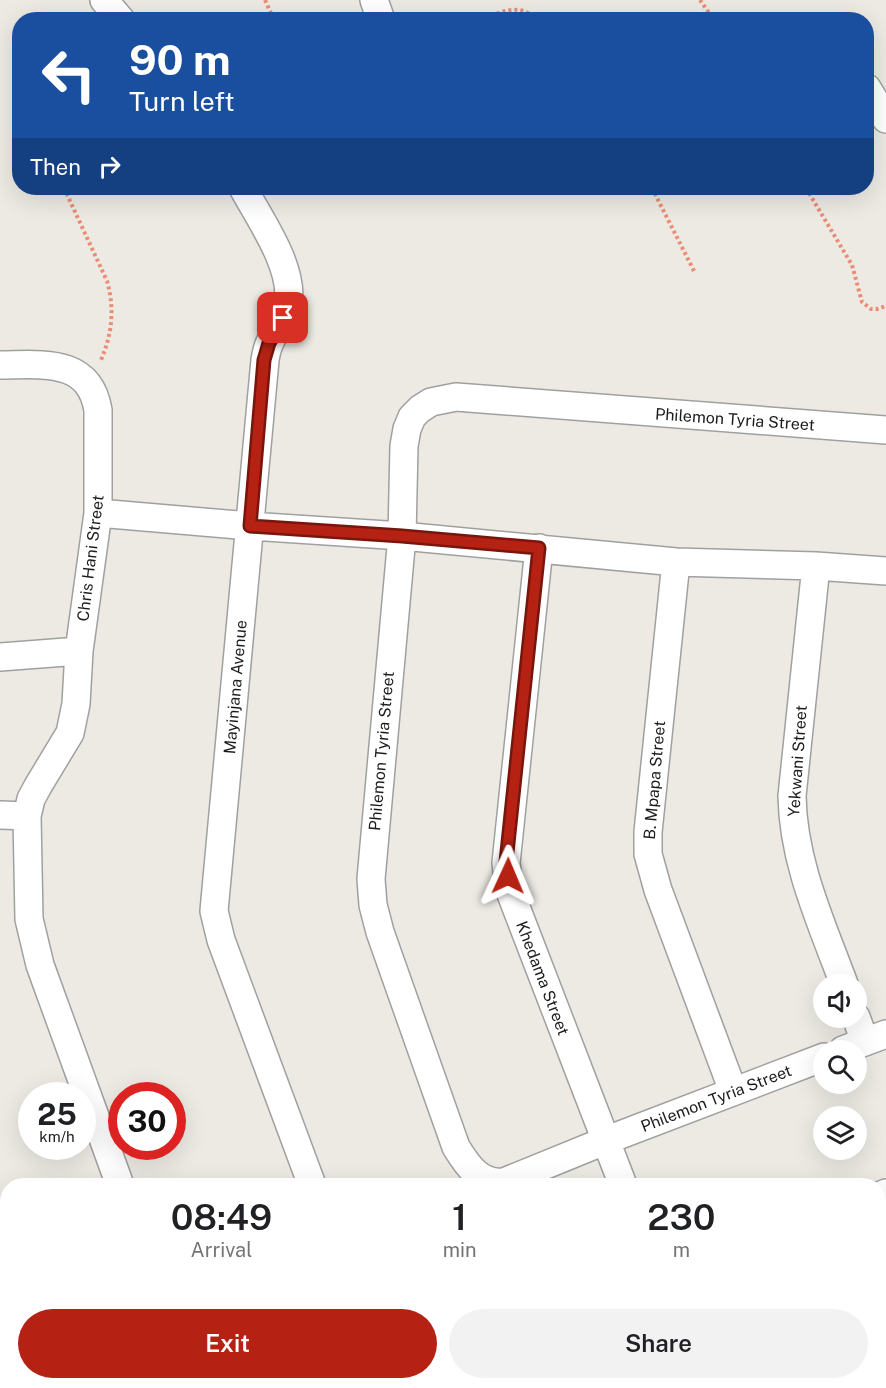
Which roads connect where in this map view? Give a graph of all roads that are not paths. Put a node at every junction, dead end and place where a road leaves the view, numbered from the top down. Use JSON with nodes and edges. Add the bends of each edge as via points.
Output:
{"nodes":[{"id":1,"x":104,"y":0,"type":"edge"},
{"id":2,"x":114,"y":12,"type":"edge"},
{"id":3,"x":874,"y":99,"type":"edge"},
{"id":4,"x":886,"y":119,"type":"edge"},
{"id":5,"x":247,"y":195,"type":"edge"},
{"id":6,"x":0,"y":365,"type":"edge"},
{"id":7,"x":886,"y":430,"type":"edge"},
{"id":8,"x":98,"y":513,"type":"junction"},
{"id":9,"x":250,"y":526,"type":"junction"},
{"id":10,"x":402,"y":536,"type":"junction"},
{"id":11,"x":539,"y":548,"type":"junction"},
{"id":12,"x":676,"y":562,"type":"junction"},
{"id":13,"x":816,"y":566,"type":"junction"},
{"id":14,"x":886,"y":571,"type":"edge"},
{"id":15,"x":79,"y":651,"type":"junction"},
{"id":16,"x":0,"y":657,"type":"edge"},
{"id":17,"x":0,"y":815,"type":"edge"},
{"id":18,"x":27,"y":816,"type":"junction"},
{"id":19,"x":840,"y":974,"type":"edge"},
{"id":20,"x":813,"y":1061,"type":"edge"},
{"id":21,"x":733,"y":1091,"type":"junction"},
{"id":22,"x":607,"y":1140,"type":"junction"},
{"id":23,"x":118,"y":1178,"type":"edge"},
{"id":24,"x":309,"y":1178,"type":"edge"},
{"id":25,"x":483,"y":1178,"type":"edge"},
{"id":26,"x":514,"y":1178,"type":"edge"},
{"id":27,"x":621,"y":1178,"type":"edge"}],
"edges":[{"from":1,"to":2,"type":"street"},
{"from":3,"to":4,"type":"street"},
{"from":5,"to":9,"type":"street","name":"Mayinjana Avenue","via":[[275,247],[289,288],[288,306],[264,360]]},
{"from":6,"to":8,"type":"street","name":"Chris Hani Street","via":[[64,368],[90,386],[98,410]]},
{"from":7,"to":10,"type":"street","name":"Philemon Tyria Street","via":[[443,399],[420,409],[406,429]]},
{"from":8,"to":9,"type":"street"},
{"from":8,"to":15,"type":"street","name":"Chris Hani Street"},
{"from":9,"to":10,"type":"street"},
{"from":9,"to":24,"type":"street","name":"Mayinjana Avenue","via":[[214,911],[221,940]]},
{"from":10,"to":11,"type":"street"},
{"from":10,"to":25,"type":"street","name":"Philemon Tyria Street","via":[[372,852],[373,905],[456,1147],[474,1172]]},
{"from":11,"to":12,"type":"street"},
{"from":11,"to":22,"type":"street","name":"Khedama Street","via":[[506,862],[509,889]]},
{"from":12,"to":13,"type":"street"},
{"from":12,"to":21,"type":"street","name":"B. Mpapa Street","via":[[648,854]]},
{"from":13,"to":14,"type":"street"},
{"from":13,"to":19,"type":"street","name":"Yekwani Street","via":[[792,822],[804,875]]},
{"from":15,"to":16,"type":"street"},
{"from":15,"to":18,"type":"street","name":"Chris Hani Street","via":[[72,727],[31,799]]},
{"from":17,"to":18,"type":"street"},
{"from":18,"to":23,"type":"street","via":[[28,918],[34,944]]},
{"from":20,"to":21,"type":"street","name":"Philemon Tyria Street"},
{"from":21,"to":22,"type":"street","name":"Philemon Tyria Street"},
{"from":22,"to":26,"type":"street","name":"Philemon Tyria Street"},
{"from":22,"to":27,"type":"street","name":"Khedama Street"}]}
